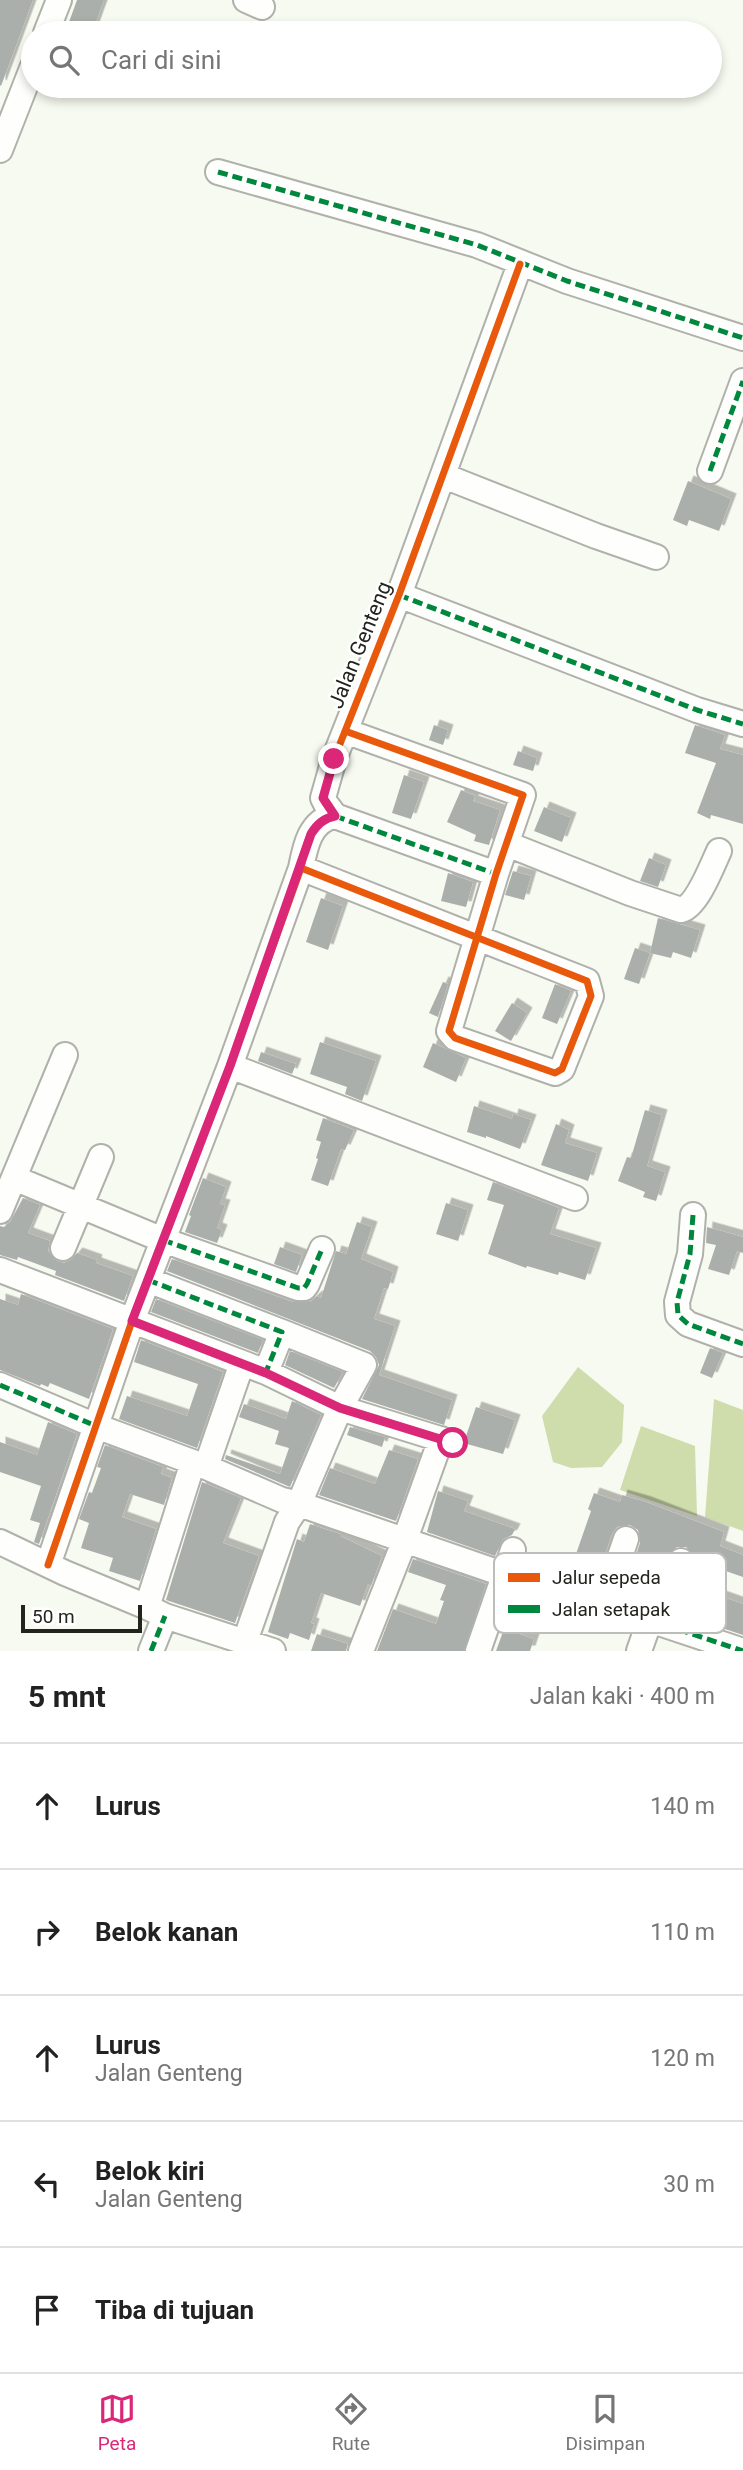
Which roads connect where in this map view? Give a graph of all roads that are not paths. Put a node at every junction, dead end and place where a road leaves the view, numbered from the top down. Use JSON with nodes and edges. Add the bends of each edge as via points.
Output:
{"nodes":[{"id":1,"x":60,"y":0,"type":"edge"},
{"id":2,"x":51,"y":21,"type":"edge"},
{"id":3,"x":21,"y":97,"type":"edge"},
{"id":4,"x":0,"y":150,"type":"edge"},
{"id":5,"x":218,"y":172,"type":"dead end"},
{"id":6,"x":520,"y":264,"type":"junction"},
{"id":7,"x":743,"y":338,"type":"edge"},
{"id":8,"x":743,"y":381,"type":"edge"},
{"id":9,"x":710,"y":471,"type":"dead end"},
{"id":10,"x":444,"y":476,"type":"junction"},
{"id":11,"x":656,"y":557,"type":"dead end"},
{"id":12,"x":399,"y":595,"type":"junction"},
{"id":13,"x":743,"y":724,"type":"edge"},
{"id":14,"x":345,"y":731,"type":"junction"},
{"id":15,"x":335,"y":816,"type":"junction"},
{"id":16,"x":507,"y":844,"type":"junction"},
{"id":17,"x":719,"y":851,"type":"dead end"},
{"id":18,"x":301,"y":868,"type":"junction"},
{"id":19,"x":496,"y":874,"type":"junction"},
{"id":20,"x":478,"y":939,"type":"junction"},
{"id":21,"x":65,"y":1055,"type":"dead end"},
{"id":22,"x":230,"y":1066,"type":"junction"},
{"id":23,"x":101,"y":1157,"type":"dead end"},
{"id":24,"x":5,"y":1193,"type":"edge"},
{"id":25,"x":575,"y":1198,"type":"dead end"},
{"id":26,"x":81,"y":1206,"type":"junction"},
{"id":27,"x":694,"y":1215,"type":"dead end"},
{"id":28,"x":163,"y":1240,"type":"junction"},
{"id":29,"x":64,"y":1248,"type":"dead end"},
{"id":30,"x":322,"y":1249,"type":"dead end"},
{"id":31,"x":0,"y":1270,"type":"edge"},
{"id":32,"x":148,"y":1280,"type":"junction"},
{"id":33,"x":132,"y":1321,"type":"junction"},
{"id":34,"x":282,"y":1332,"type":"junction"},
{"id":35,"x":743,"y":1344,"type":"edge"},
{"id":36,"x":242,"y":1363,"type":"junction"},
{"id":37,"x":266,"y":1373,"type":"junction"},
{"id":38,"x":0,"y":1385,"type":"edge"},
{"id":39,"x":340,"y":1408,"type":"junction"},
{"id":40,"x":96,"y":1426,"type":"junction"},
{"id":41,"x":200,"y":1464,"type":"junction"},
{"id":42,"x":299,"y":1504,"type":"junction"},
{"id":43,"x":626,"y":1539,"type":"dead end"},
{"id":44,"x":0,"y":1542,"type":"edge"},
{"id":45,"x":404,"y":1542,"type":"junction"},
{"id":46,"x":513,"y":1550,"type":"dead end"},
{"id":47,"x":512,"y":1553,"type":"edge"},
{"id":48,"x":622,"y":1553,"type":"edge"},
{"id":49,"x":48,"y":1565,"type":"junction"},
{"id":50,"x":494,"y":1571,"type":"edge"},
{"id":51,"x":494,"y":1608,"type":"edge"},
{"id":52,"x":156,"y":1611,"type":"junction"},
{"id":53,"x":650,"y":1633,"type":"edge"},
{"id":54,"x":689,"y":1633,"type":"edge"},
{"id":55,"x":245,"y":1641,"type":"junction"},
{"id":56,"x":151,"y":1651,"type":"edge"},
{"id":57,"x":273,"y":1651,"type":"edge"},
{"id":58,"x":361,"y":1651,"type":"edge"},
{"id":59,"x":478,"y":1651,"type":"edge"},
{"id":60,"x":639,"y":1651,"type":"edge"},
{"id":61,"x":743,"y":1651,"type":"edge"}],
"edges":[{"from":1,"to":2,"type":"street"},
{"from":3,"to":4,"type":"street"},
{"from":5,"to":6,"type":"street","via":[[477,245]]},
{"from":6,"to":7,"type":"street"},
{"from":6,"to":10,"type":"street","name":"Jalan Genteng"},
{"from":8,"to":9,"type":"street"},
{"from":10,"to":11,"type":"street"},
{"from":10,"to":12,"type":"street","name":"Jalan Genteng"},
{"from":12,"to":13,"type":"street"},
{"from":12,"to":14,"type":"street","name":"Jalan Genteng"},
{"from":14,"to":15,"type":"street","name":"Jalan Genteng","via":[[324,791]]},
{"from":14,"to":16,"type":"street","via":[[522,794]]},
{"from":15,"to":18,"type":"street","via":[[314,828]]},
{"from":15,"to":19,"type":"street"},
{"from":16,"to":17,"type":"street","via":[[681,910],[700,889]]},
{"from":16,"to":19,"type":"street"},
{"from":18,"to":20,"type":"street"},
{"from":18,"to":22,"type":"street"},
{"from":19,"to":20,"type":"street"},
{"from":20,"to":20,"type":"street","via":[[587,981],[591,996],[559,1072],[451,1035],[455,1005]]},
{"from":21,"to":24,"type":"street"},
{"from":22,"to":25,"type":"street"},
{"from":22,"to":28,"type":"street"},
{"from":23,"to":26,"type":"street"},
{"from":24,"to":26,"type":"street"},
{"from":26,"to":28,"type":"street"},
{"from":26,"to":29,"type":"street"},
{"from":27,"to":35,"type":"street","via":[[678,1315],[688,1324]]},
{"from":28,"to":30,"type":"street","via":[[298,1288],[307,1284]]},
{"from":28,"to":32,"type":"street"},
{"from":31,"to":33,"type":"street"},
{"from":32,"to":33,"type":"street"},
{"from":32,"to":34,"type":"street"},
{"from":33,"to":36,"type":"street"},
{"from":33,"to":40,"type":"street"},
{"from":34,"to":37,"type":"street"},
{"from":34,"to":39,"type":"street","via":[[364,1365]]},
{"from":36,"to":37,"type":"street"},
{"from":36,"to":41,"type":"street"},
{"from":37,"to":39,"type":"street"},
{"from":38,"to":40,"type":"street"},
{"from":39,"to":42,"type":"street"},
{"from":39,"to":45,"type":"street","via":[[447,1441]]},
{"from":40,"to":41,"type":"street"},
{"from":40,"to":49,"type":"street"},
{"from":41,"to":42,"type":"street"},
{"from":41,"to":52,"type":"street"},
{"from":42,"to":45,"type":"street"},
{"from":42,"to":55,"type":"street","via":[[276,1548]]},
{"from":43,"to":48,"type":"street"},
{"from":44,"to":49,"type":"street"},
{"from":45,"to":50,"type":"street"},
{"from":45,"to":58,"type":"street"},
{"from":46,"to":47,"type":"street"},
{"from":49,"to":52,"type":"street"},
{"from":51,"to":59,"type":"street"},
{"from":52,"to":55,"type":"street"},
{"from":52,"to":56,"type":"street"},
{"from":53,"to":60,"type":"street"},
{"from":54,"to":61,"type":"street"},
{"from":55,"to":57,"type":"street"}]}
